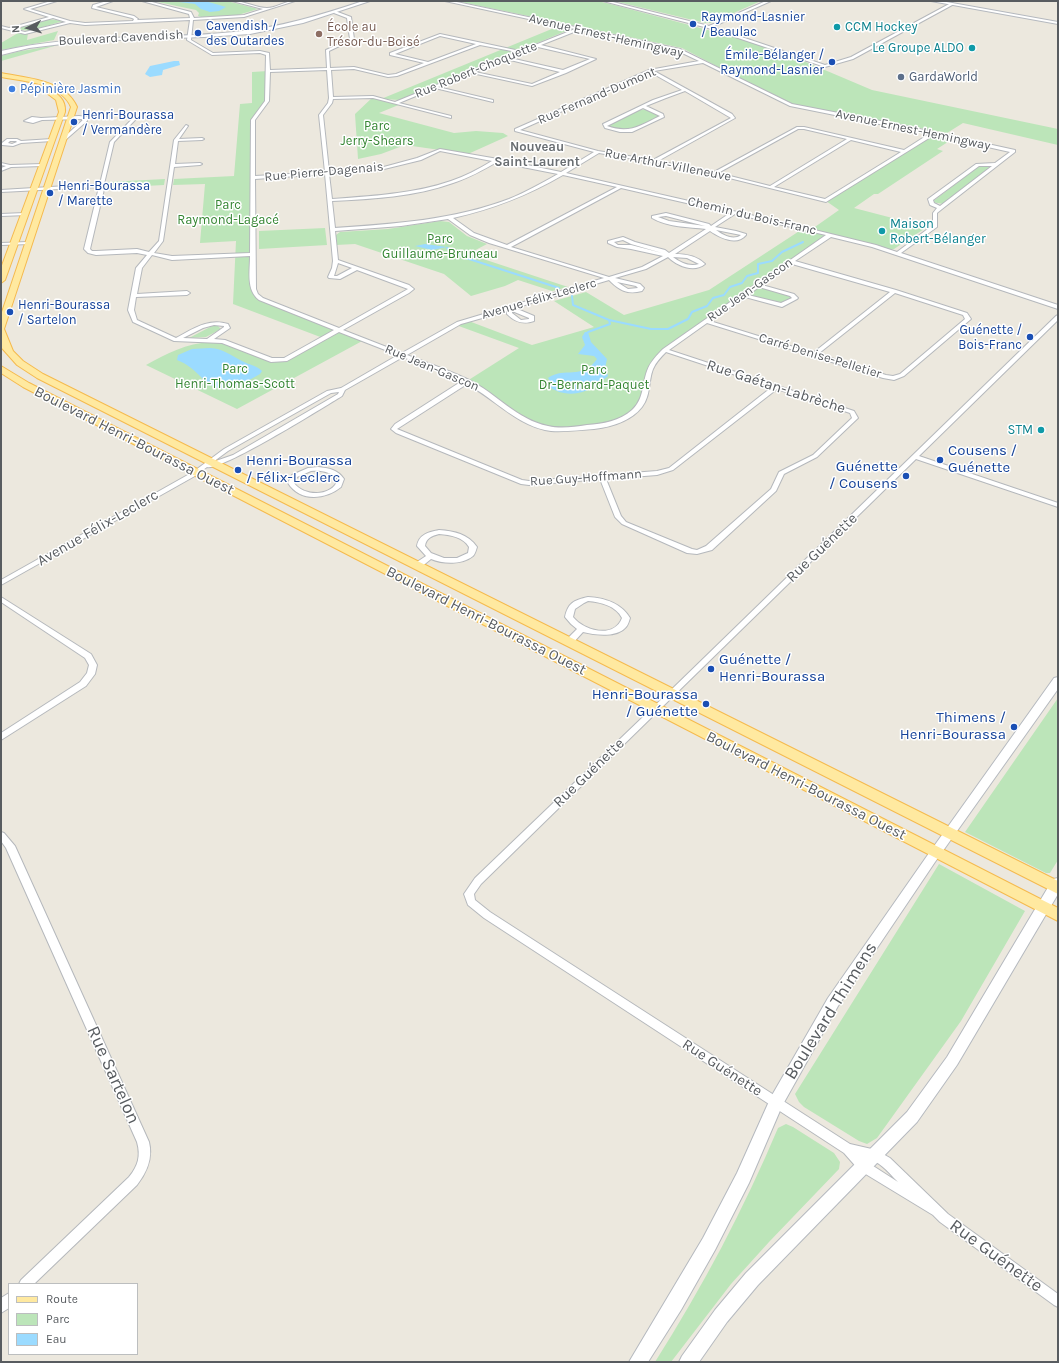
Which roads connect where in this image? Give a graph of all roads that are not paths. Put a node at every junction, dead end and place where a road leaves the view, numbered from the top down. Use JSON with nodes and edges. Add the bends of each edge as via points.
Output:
{"nodes":[{"id":1,"x":55,"y":1,"type":"edge"},
{"id":2,"x":111,"y":1,"type":"edge"},
{"id":3,"x":144,"y":1,"type":"edge"},
{"id":4,"x":234,"y":1,"type":"edge"},
{"id":5,"x":293,"y":1,"type":"edge"},
{"id":6,"x":358,"y":1,"type":"edge"},
{"id":7,"x":368,"y":1,"type":"edge"},
{"id":8,"x":448,"y":1,"type":"edge"},
{"id":9,"x":605,"y":1,"type":"edge"},
{"id":10,"x":769,"y":1,"type":"edge"},
{"id":11,"x":933,"y":1,"type":"edge"},
{"id":12,"x":952,"y":4,"type":"junction"},
{"id":13,"x":268,"y":9,"type":"junction"},
{"id":14,"x":335,"y":12,"type":"junction"},
{"id":15,"x":53,"y":17,"type":"junction"},
{"id":16,"x":192,"y":19,"type":"junction"},
{"id":17,"x":70,"y":22,"type":"junction"},
{"id":18,"x":135,"y":22,"type":"junction"},
{"id":19,"x":1058,"y":23,"type":"edge"},
{"id":20,"x":1,"y":27,"type":"edge"},
{"id":21,"x":708,"y":27,"type":"junction"},
{"id":22,"x":579,"y":28,"type":"junction"},
{"id":23,"x":7,"y":29,"type":"junction"},
{"id":24,"x":189,"y":35,"type":"junction"},
{"id":25,"x":481,"y":43,"type":"junction"},
{"id":26,"x":536,"y":45,"type":"junction"},
{"id":27,"x":1,"y":52,"type":"edge"},
{"id":28,"x":520,"y":52,"type":"junction"},
{"id":29,"x":505,"y":58,"type":"junction"},
{"id":30,"x":703,"y":62,"type":"junction"},
{"id":31,"x":429,"y":63,"type":"junction"},
{"id":32,"x":329,"y":69,"type":"junction"},
{"id":33,"x":268,"y":71,"type":"junction"},
{"id":34,"x":650,"y":71,"type":"junction"},
{"id":35,"x":471,"y":72,"type":"junction"},
{"id":36,"x":565,"y":72,"type":"junction"},
{"id":37,"x":1,"y":75,"type":"edge"},
{"id":38,"x":1,"y":79,"type":"edge"},
{"id":39,"x":434,"y":87,"type":"junction"},
{"id":40,"x":685,"y":90,"type":"junction"},
{"id":41,"x":331,"y":98,"type":"junction"},
{"id":42,"x":492,"y":101,"type":"dead end"},
{"id":43,"x":396,"y":103,"type":"junction"},
{"id":44,"x":644,"y":107,"type":"junction"},
{"id":45,"x":71,"y":117,"type":"junction"},
{"id":46,"x":450,"y":117,"type":"dead end"},
{"id":47,"x":60,"y":118,"type":"junction"},
{"id":48,"x":135,"y":118,"type":"dead end"},
{"id":49,"x":41,"y":119,"type":"dead end"},
{"id":50,"x":186,"y":126,"type":"dead end"},
{"id":51,"x":516,"y":130,"type":"joint"},
{"id":52,"x":933,"y":133,"type":"junction"},
{"id":53,"x":202,"y":139,"type":"dead end"},
{"id":54,"x":850,"y":139,"type":"junction"},
{"id":55,"x":52,"y":140,"type":"junction"},
{"id":56,"x":176,"y":140,"type":"junction"},
{"id":57,"x":63,"y":141,"type":"junction"},
{"id":58,"x":20,"y":142,"type":"dead end"},
{"id":59,"x":440,"y":150,"type":"joint"},
{"id":60,"x":904,"y":151,"type":"junction"},
{"id":61,"x":598,"y":152,"type":"junction"},
{"id":62,"x":498,"y":160,"type":"junction"},
{"id":63,"x":655,"y":161,"type":"junction"},
{"id":64,"x":1,"y":164,"type":"edge"},
{"id":65,"x":200,"y":164,"type":"dead end"},
{"id":66,"x":996,"y":164,"type":"junction"},
{"id":67,"x":43,"y":165,"type":"junction"},
{"id":68,"x":10,"y":166,"type":"junction"},
{"id":69,"x":172,"y":166,"type":"junction"},
{"id":70,"x":1,"y":170,"type":"edge"},
{"id":71,"x":561,"y":173,"type":"junction"},
{"id":72,"x":715,"y":173,"type":"junction"},
{"id":73,"x":328,"y":174,"type":"junction"},
{"id":74,"x":253,"y":178,"type":"junction"},
{"id":75,"x":103,"y":185,"type":"junction"},
{"id":76,"x":622,"y":186,"type":"junction"},
{"id":77,"x":771,"y":187,"type":"junction"},
{"id":78,"x":34,"y":189,"type":"junction"},
{"id":79,"x":46,"y":189,"type":"junction"},
{"id":80,"x":1,"y":191,"type":"edge"},
{"id":81,"x":330,"y":200,"type":"junction"},
{"id":82,"x":940,"y":208,"type":"junction"},
{"id":83,"x":735,"y":212,"type":"junction"},
{"id":84,"x":25,"y":214,"type":"junction"},
{"id":85,"x":1,"y":215,"type":"edge"},
{"id":86,"x":449,"y":217,"type":"junction"},
{"id":87,"x":711,"y":229,"type":"junction"},
{"id":88,"x":334,"y":230,"type":"junction"},
{"id":89,"x":830,"y":235,"type":"junction"},
{"id":90,"x":15,"y":243,"type":"junction"},
{"id":91,"x":28,"y":243,"type":"junction"},
{"id":92,"x":1,"y":244,"type":"edge"},
{"id":93,"x":507,"y":247,"type":"junction"},
{"id":94,"x":254,"y":254,"type":"junction"},
{"id":95,"x":897,"y":254,"type":"junction"},
{"id":96,"x":149,"y":255,"type":"junction"},
{"id":97,"x":669,"y":255,"type":"junction"},
{"id":98,"x":336,"y":261,"type":"junction"},
{"id":99,"x":792,"y":262,"type":"junction"},
{"id":100,"x":357,"y":268,"type":"junction"},
{"id":101,"x":611,"y":279,"type":"junction"},
{"id":102,"x":1,"y":280,"type":"edge"},
{"id":103,"x":758,"y":285,"type":"junction"},
{"id":104,"x":894,"y":291,"type":"junction"},
{"id":105,"x":187,"y":293,"type":"dead end"},
{"id":106,"x":743,"y":295,"type":"junction"},
{"id":107,"x":134,"y":296,"type":"junction"},
{"id":108,"x":4,"y":307,"type":"edge"},
{"id":109,"x":1058,"y":307,"type":"edge"},
{"id":110,"x":1058,"y":317,"type":"edge"},
{"id":111,"x":705,"y":321,"type":"junction"},
{"id":112,"x":1,"y":329,"type":"edge"},
{"id":113,"x":338,"y":330,"type":"junction"},
{"id":114,"x":176,"y":340,"type":"junction"},
{"id":115,"x":208,"y":340,"type":"junction"},
{"id":116,"x":665,"y":350,"type":"junction"},
{"id":117,"x":403,"y":354,"type":"junction"},
{"id":118,"x":814,"y":354,"type":"junction"},
{"id":119,"x":1,"y":369,"type":"edge"},
{"id":120,"x":467,"y":381,"type":"junction"},
{"id":121,"x":775,"y":388,"type":"junction"},
{"id":122,"x":343,"y":389,"type":"junction"},
{"id":123,"x":915,"y":457,"type":"junction"},
{"id":124,"x":213,"y":463,"type":"junction"},
{"id":125,"x":196,"y":472,"type":"junction"},
{"id":126,"x":602,"y":477,"type":"junction"},
{"id":127,"x":301,"y":491,"type":"junction"},
{"id":128,"x":287,"y":500,"type":"junction"},
{"id":129,"x":1058,"y":505,"type":"edge"},
{"id":130,"x":432,"y":556,"type":"junction"},
{"id":131,"x":417,"y":566,"type":"junction"},
{"id":132,"x":1,"y":583,"type":"edge"},
{"id":133,"x":1,"y":599,"type":"edge"},
{"id":134,"x":583,"y":628,"type":"junction"},
{"id":135,"x":569,"y":642,"type":"junction"},
{"id":136,"x":1058,"y":681,"type":"edge"},
{"id":137,"x":672,"y":694,"type":"junction"},
{"id":138,"x":656,"y":708,"type":"junction"},
{"id":139,"x":1,"y":738,"type":"edge"},
{"id":140,"x":949,"y":834,"type":"junction"},
{"id":141,"x":1,"y":835,"type":"edge"},
{"id":142,"x":936,"y":852,"type":"junction"},
{"id":143,"x":1057,"y":886,"type":"edge"},
{"id":144,"x":1044,"y":908,"type":"junction"},
{"id":145,"x":1058,"y":915,"type":"edge"},
{"id":146,"x":776,"y":1102,"type":"junction"},
{"id":147,"x":848,"y":1149,"type":"junction"},
{"id":148,"x":876,"y":1155,"type":"junction"},
{"id":149,"x":863,"y":1166,"type":"junction"},
{"id":150,"x":934,"y":1210,"type":"junction"},
{"id":151,"x":26,"y":1283,"type":"edge"},
{"id":152,"x":1058,"y":1301,"type":"edge"},
{"id":153,"x":638,"y":1362,"type":"edge"},
{"id":154,"x":688,"y":1362,"type":"edge"}],
"edges":[{"from":1,"to":15,"type":"street","via":[[26,9]]},
{"from":2,"to":18,"type":"street","via":[[94,8],[133,17],[136,19]]},
{"from":3,"to":16,"type":"street","via":[[190,12]]},
{"from":4,"to":13,"type":"street"},
{"from":5,"to":13,"type":"street"},
{"from":6,"to":24,"type":"street","name":"Boulevard Cavendish","via":[[271,27]]},
{"from":7,"to":14,"type":"street","name":"Boulevard Cavendish"},
{"from":8,"to":22,"type":"street","name":"Avenue Ernest-Hemingway"},
{"from":9,"to":21,"type":"street"},
{"from":10,"to":21,"type":"street"},
{"from":11,"to":12,"type":"street"},
{"from":12,"to":19,"type":"street"},
{"from":12,"to":21,"type":"street","via":[[852,58],[829,66]]},
{"from":13,"to":16,"type":"street","via":[[231,17]]},
{"from":14,"to":24,"type":"street","name":"Boulevard Cavendish","via":[[306,22],[272,29],[233,34]]},
{"from":14,"to":32,"type":"street","via":[[349,17],[352,39],[327,51]]},
{"from":15,"to":17,"type":"street"},
{"from":15,"to":23,"type":"street"},
{"from":16,"to":18,"type":"street"},
{"from":16,"to":24,"type":"street"},
{"from":17,"to":18,"type":"street"},
{"from":17,"to":23,"type":"street","via":[[25,33]]},
{"from":20,"to":23,"type":"street"},
{"from":22,"to":26,"type":"street","name":"Rue Robert-Choquette"},
{"from":22,"to":30,"type":"street","name":"Avenue Ernest-Hemingway","via":[[673,49]]},
{"from":24,"to":27,"type":"street","name":"Boulevard Cavendish","via":[[62,43]]},
{"from":24,"to":33,"type":"street","name":"Rue Jean-Gascon","via":[[189,40],[212,54],[268,54]]},
{"from":25,"to":28,"type":"street"},
{"from":25,"to":31,"type":"street"},
{"from":25,"to":31,"type":"street","via":[[440,35],[391,54]]},
{"from":26,"to":28,"type":"street","name":"Rue Robert-Choquette"},
{"from":26,"to":36,"type":"street","via":[[594,59]]},
{"from":28,"to":29,"type":"street","name":"Rue Robert-Choquette"},
{"from":29,"to":35,"type":"street","name":"Rue Robert-Choquette"},
{"from":29,"to":36,"type":"street"},
{"from":30,"to":34,"type":"street","name":"Rue Fernand-Dumont"},
{"from":30,"to":52,"type":"street","name":"Avenue Ernest-Hemingway","via":[[791,105]]},
{"from":31,"to":32,"type":"street","via":[[393,76],[354,68]]},
{"from":32,"to":33,"type":"street"},
{"from":32,"to":41,"type":"street"},
{"from":33,"to":74,"type":"street","name":"Rue Jean-Gascon","via":[[266,101],[253,120]]},
{"from":34,"to":40,"type":"street"},
{"from":34,"to":51,"type":"street","name":"Rue Fernand-Dumont"},
{"from":35,"to":36,"type":"street","via":[[528,85]]},
{"from":35,"to":39,"type":"street","name":"Rue Robert-Choquette"},
{"from":37,"to":45,"type":"main road","name":"Boulevard Henri-Bourassa Ouest","via":[[46,85],[66,94],[73,104]]},
{"from":38,"to":47,"type":"main road","via":[[38,88],[54,95],[62,105]]},
{"from":39,"to":42,"type":"street"},
{"from":39,"to":43,"type":"street","name":"Rue Robert-Choquette"},
{"from":40,"to":44,"type":"street"},
{"from":40,"to":63,"type":"street","via":[[733,118]]},
{"from":41,"to":43,"type":"street","via":[[369,97]]},
{"from":41,"to":73,"type":"street","via":[[321,116]]},
{"from":43,"to":46,"type":"street"},
{"from":44,"to":44,"type":"street","via":[[654,110],[662,117],[628,132],[604,125]]},
{"from":45,"to":47,"type":"street"},
{"from":45,"to":57,"type":"main road","name":"Boulevard Henri-Bourassa Ouest"},
{"from":45,"to":57,"type":"street","name":"Boulevard Henri-Bourassa Ouest","via":[[86,119]]},
{"from":47,"to":49,"type":"street"},
{"from":47,"to":55,"type":"main road"},
{"from":48,"to":75,"type":"street","via":[[112,142]]},
{"from":50,"to":56,"type":"street"},
{"from":51,"to":61,"type":"street","name":"Rue Arthur-Villeneuve"},
{"from":52,"to":60,"type":"street"},
{"from":52,"to":66,"type":"street","name":"Avenue Ernest-Hemingway","via":[[1013,151]]},
{"from":53,"to":56,"type":"street"},
{"from":54,"to":60,"type":"street"},
{"from":54,"to":72,"type":"street","via":[[797,128]]},
{"from":54,"to":77,"type":"street"},
{"from":55,"to":58,"type":"street"},
{"from":55,"to":67,"type":"main road"},
{"from":56,"to":69,"type":"street"},
{"from":57,"to":79,"type":"main road","name":"Boulevard Henri-Bourassa Ouest"},
{"from":59,"to":62,"type":"street","name":"Chemin du Bois-Franc"},
{"from":59,"to":73,"type":"street","name":"Rue Pierre-Dagenais","via":[[399,165]]},
{"from":60,"to":77,"type":"street","name":"Rue Arthur-Villeneuve","via":[[830,199],[820,201]]},
{"from":61,"to":63,"type":"street","name":"Rue Arthur-Villeneuve"},
{"from":61,"to":71,"type":"street"},
{"from":62,"to":71,"type":"street","name":"Chemin du Bois-Franc"},
{"from":62,"to":81,"type":"street","via":[[468,176],[422,190]]},
{"from":63,"to":72,"type":"street","name":"Rue Arthur-Villeneuve"},
{"from":64,"to":68,"type":"street"},
{"from":65,"to":69,"type":"street"},
{"from":66,"to":82,"type":"street"},
{"from":66,"to":82,"type":"street","via":[[978,165],[930,200]]},
{"from":67,"to":68,"type":"street"},
{"from":67,"to":78,"type":"main road"},
{"from":68,"to":70,"type":"street"},
{"from":69,"to":96,"type":"street","via":[[161,241]]},
{"from":71,"to":76,"type":"street","name":"Chemin du Bois-Franc"},
{"from":71,"to":86,"type":"street","via":[[510,200]]},
{"from":72,"to":77,"type":"street","name":"Rue Arthur-Villeneuve"},
{"from":73,"to":74,"type":"street","name":"Rue Pierre-Dagenais"},
{"from":73,"to":81,"type":"street"},
{"from":74,"to":94,"type":"street","name":"Rue Jean-Gascon"},
{"from":75,"to":79,"type":"street"},
{"from":75,"to":96,"type":"street","via":[[87,249],[96,253],[128,251]]},
{"from":76,"to":83,"type":"street","name":"Chemin du Bois-Franc"},
{"from":76,"to":93,"type":"street"},
{"from":78,"to":79,"type":"street"},
{"from":78,"to":80,"type":"street"},
{"from":78,"to":84,"type":"main road"},
{"from":79,"to":91,"type":"main road","name":"Boulevard Henri-Bourassa Ouest"},
{"from":81,"to":88,"type":"street"},
{"from":82,"to":95,"type":"street","via":[[935,213],[935,226]]},
{"from":83,"to":87,"type":"street","name":"Avenue Félix-Leclerc"},
{"from":83,"to":89,"type":"street","name":"Chemin du Bois-Franc"},
{"from":84,"to":85,"type":"street"},
{"from":84,"to":90,"type":"main road"},
{"from":86,"to":88,"type":"street","via":[[387,227]]},
{"from":86,"to":93,"type":"street","via":[[472,234]]},
{"from":87,"to":87,"type":"street","via":[[731,239],[739,239],[744,235]]},
{"from":87,"to":87,"type":"street","via":[[707,225],[666,214],[654,217],[660,221]]},
{"from":87,"to":97,"type":"street","name":"Avenue Félix-Leclerc"},
{"from":88,"to":98,"type":"street"},
{"from":89,"to":95,"type":"street","name":"Chemin du Bois-Franc"},
{"from":89,"to":99,"type":"street","name":"Rue Jean-Gascon"},
{"from":90,"to":91,"type":"street"},
{"from":90,"to":92,"type":"street"},
{"from":90,"to":102,"type":"main road"},
{"from":91,"to":108,"type":"main road","name":"Boulevard Henri-Bourassa Ouest"},
{"from":93,"to":101,"type":"street"},
{"from":94,"to":96,"type":"street","via":[[192,258]]},
{"from":94,"to":113,"type":"street","name":"Rue Jean-Gascon","via":[[253,289],[261,300]]},
{"from":95,"to":109,"type":"street","name":"Chemin du Bois-Franc"},
{"from":96,"to":107,"type":"street","via":[[139,268]]},
{"from":97,"to":97,"type":"street","via":[[688,267],[702,264],[679,255]]},
{"from":97,"to":97,"type":"street","via":[[623,238],[610,242],[615,246]]},
{"from":97,"to":101,"type":"street","name":"Avenue Félix-Leclerc","via":[[644,268]]},
{"from":98,"to":100,"type":"street"},
{"from":98,"to":100,"type":"street","via":[[331,277],[338,278]]},
{"from":99,"to":103,"type":"street","name":"Rue Jean-Gascon"},
{"from":99,"to":104,"type":"street","name":"Carré Denise-Pelletier"},
{"from":100,"to":113,"type":"street","via":[[410,289]]},
{"from":101,"to":101,"type":"street","via":[[623,290],[635,292],[641,288],[638,285]]},
{"from":101,"to":117,"type":"street","name":"Avenue Félix-Leclerc","via":[[459,323]]},
{"from":103,"to":106,"type":"street","name":"Rue Jean-Gascon"},
{"from":103,"to":106,"type":"street","via":[[795,298],[782,305]]},
{"from":104,"to":118,"type":"street"},
{"from":104,"to":118,"type":"street","name":"Carré Denise-Pelletier","via":[[964,314],[968,319],[902,376],[894,378]]},
{"from":105,"to":107,"type":"street"},
{"from":106,"to":111,"type":"street","name":"Rue Jean-Gascon"},
{"from":107,"to":114,"type":"street","via":[[131,310],[136,321]]},
{"from":108,"to":112,"type":"main road","name":"Boulevard Henri-Bourassa Ouest"},
{"from":110,"to":123,"type":"street","name":"Rue Guénette"},
{"from":111,"to":116,"type":"street","name":"Rue Jean-Gascon"},
{"from":111,"to":118,"type":"street","name":"Carré Denise-Pelletier"},
{"from":112,"to":124,"type":"main road","name":"Boulevard Henri-Bourassa Ouest","via":[[8,350],[31,371]]},
{"from":113,"to":115,"type":"street","via":[[285,360],[278,361],[223,341]]},
{"from":113,"to":117,"type":"street","name":"Rue Jean-Gascon"},
{"from":114,"to":115,"type":"street"},
{"from":114,"to":115,"type":"street","via":[[211,324],[226,325],[227,328]]},
{"from":116,"to":120,"type":"street","name":"Rue Jean-Gascon","via":[[650,370],[644,399],[639,406],[617,422],[606,426],[558,430],[544,428],[500,404],[482,389]]},
{"from":116,"to":121,"type":"street","name":"Rue Gaétan-Labrèche"},
{"from":117,"to":120,"type":"street","name":"Rue Jean-Gascon"},
{"from":117,"to":122,"type":"street","name":"Avenue Félix-Leclerc"},
{"from":119,"to":125,"type":"main road","name":"Boulevard Henri-Bourassa Ouest","via":[[26,385]]},
{"from":120,"to":126,"type":"street","name":"Rue Guy-Hoffmann","via":[[394,429],[521,482]]},
{"from":121,"to":126,"type":"street","name":"Rue Guy-Hoffmann","via":[[671,469],[657,473]]},
{"from":121,"to":126,"type":"street","name":"Rue Gaétan-Labrèche","via":[[852,412],[856,418],[815,456],[781,473],[774,490],[709,548],[697,552],[690,551],[624,523],[618,517]]},
{"from":122,"to":124,"type":"street","name":"Avenue Félix-Leclerc","via":[[329,392],[226,450]]},
{"from":122,"to":124,"type":"street","name":"Avenue Félix-Leclerc","via":[[340,395],[235,456]]},
{"from":123,"to":129,"type":"street"},
{"from":123,"to":137,"type":"street","name":"Rue Guénette"},
{"from":124,"to":125,"type":"street","name":"Avenue Félix-Leclerc"},
{"from":124,"to":128,"type":"main road","name":"Boulevard Henri-Bourassa Ouest"},
{"from":125,"to":132,"type":"street","name":"Avenue Félix-Leclerc"},
{"from":125,"to":138,"type":"main road","name":"Boulevard Henri-Bourassa Ouest"},
{"from":127,"to":127,"type":"street","via":[[312,495],[325,494],[339,486],[341,480],[339,476],[323,469],[303,470],[291,479],[292,486]]},
{"from":127,"to":128,"type":"street"},
{"from":128,"to":131,"type":"main road","name":"Boulevard Henri-Bourassa Ouest"},
{"from":130,"to":130,"type":"street","via":[[448,561],[461,560],[471,554],[473,547],[468,540],[452,533],[433,533],[423,539],[421,546]]},
{"from":130,"to":131,"type":"street","name":"Boulevard Henri-Bourassa Ouest"},
{"from":131,"to":135,"type":"main road","name":"Boulevard Henri-Bourassa Ouest"},
{"from":133,"to":139,"type":"street","via":[[88,656],[93,665],[92,674],[83,684]]},
{"from":134,"to":134,"type":"street","via":[[598,634],[613,632],[623,626],[626,618],[620,610],[602,601],[581,601],[571,608],[569,617]]},
{"from":134,"to":135,"type":"street","name":"Boulevard Henri-Bourassa Ouest"},
{"from":135,"to":137,"type":"main road","name":"Boulevard Henri-Bourassa Ouest"},
{"from":136,"to":140,"type":"street","name":"Boulevard Thimens"},
{"from":137,"to":138,"type":"street","name":"Rue Guénette"},
{"from":137,"to":140,"type":"main road","name":"Boulevard Henri-Bourassa Ouest"},
{"from":138,"to":142,"type":"main road","name":"Boulevard Henri-Bourassa Ouest"},
{"from":138,"to":146,"type":"street","name":"Rue Guénette","via":[[478,881],[471,890],[470,899],[474,906],[487,915]]},
{"from":140,"to":142,"type":"street","name":"Boulevard Thimens"},
{"from":140,"to":143,"type":"main road","name":"Boulevard Henri-Bourassa Ouest"},
{"from":141,"to":151,"type":"street","name":"Rue Sartelon","via":[[10,846],[143,1142],[145,1153],[144,1164],[134,1181]]},
{"from":142,"to":144,"type":"main road","name":"Boulevard Henri-Bourassa Ouest"},
{"from":142,"to":146,"type":"street","name":"Boulevard Thimens","via":[[833,1002]]},
{"from":143,"to":144,"type":"street"},
{"from":144,"to":145,"type":"main road","name":"Boulevard Henri-Bourassa Ouest"},
{"from":144,"to":148,"type":"street","via":[[944,1073],[908,1120]]},
{"from":146,"to":147,"type":"street","name":"Rue Guénette"},
{"from":146,"to":153,"type":"street","name":"Boulevard Thimens","via":[[743,1178],[712,1240]]},
{"from":147,"to":148,"type":"street","name":"Rue Guénette"},
{"from":147,"to":149,"type":"street","name":"Rue Guénette"},
{"from":148,"to":149,"type":"street"},
{"from":148,"to":150,"type":"street","name":"Rue Guénette","via":[[891,1166]]},
{"from":149,"to":150,"type":"street","name":"Rue Guénette"},
{"from":149,"to":154,"type":"street","via":[[752,1280],[721,1316]]},
{"from":150,"to":152,"type":"street","name":"Rue Guénette"}]}
